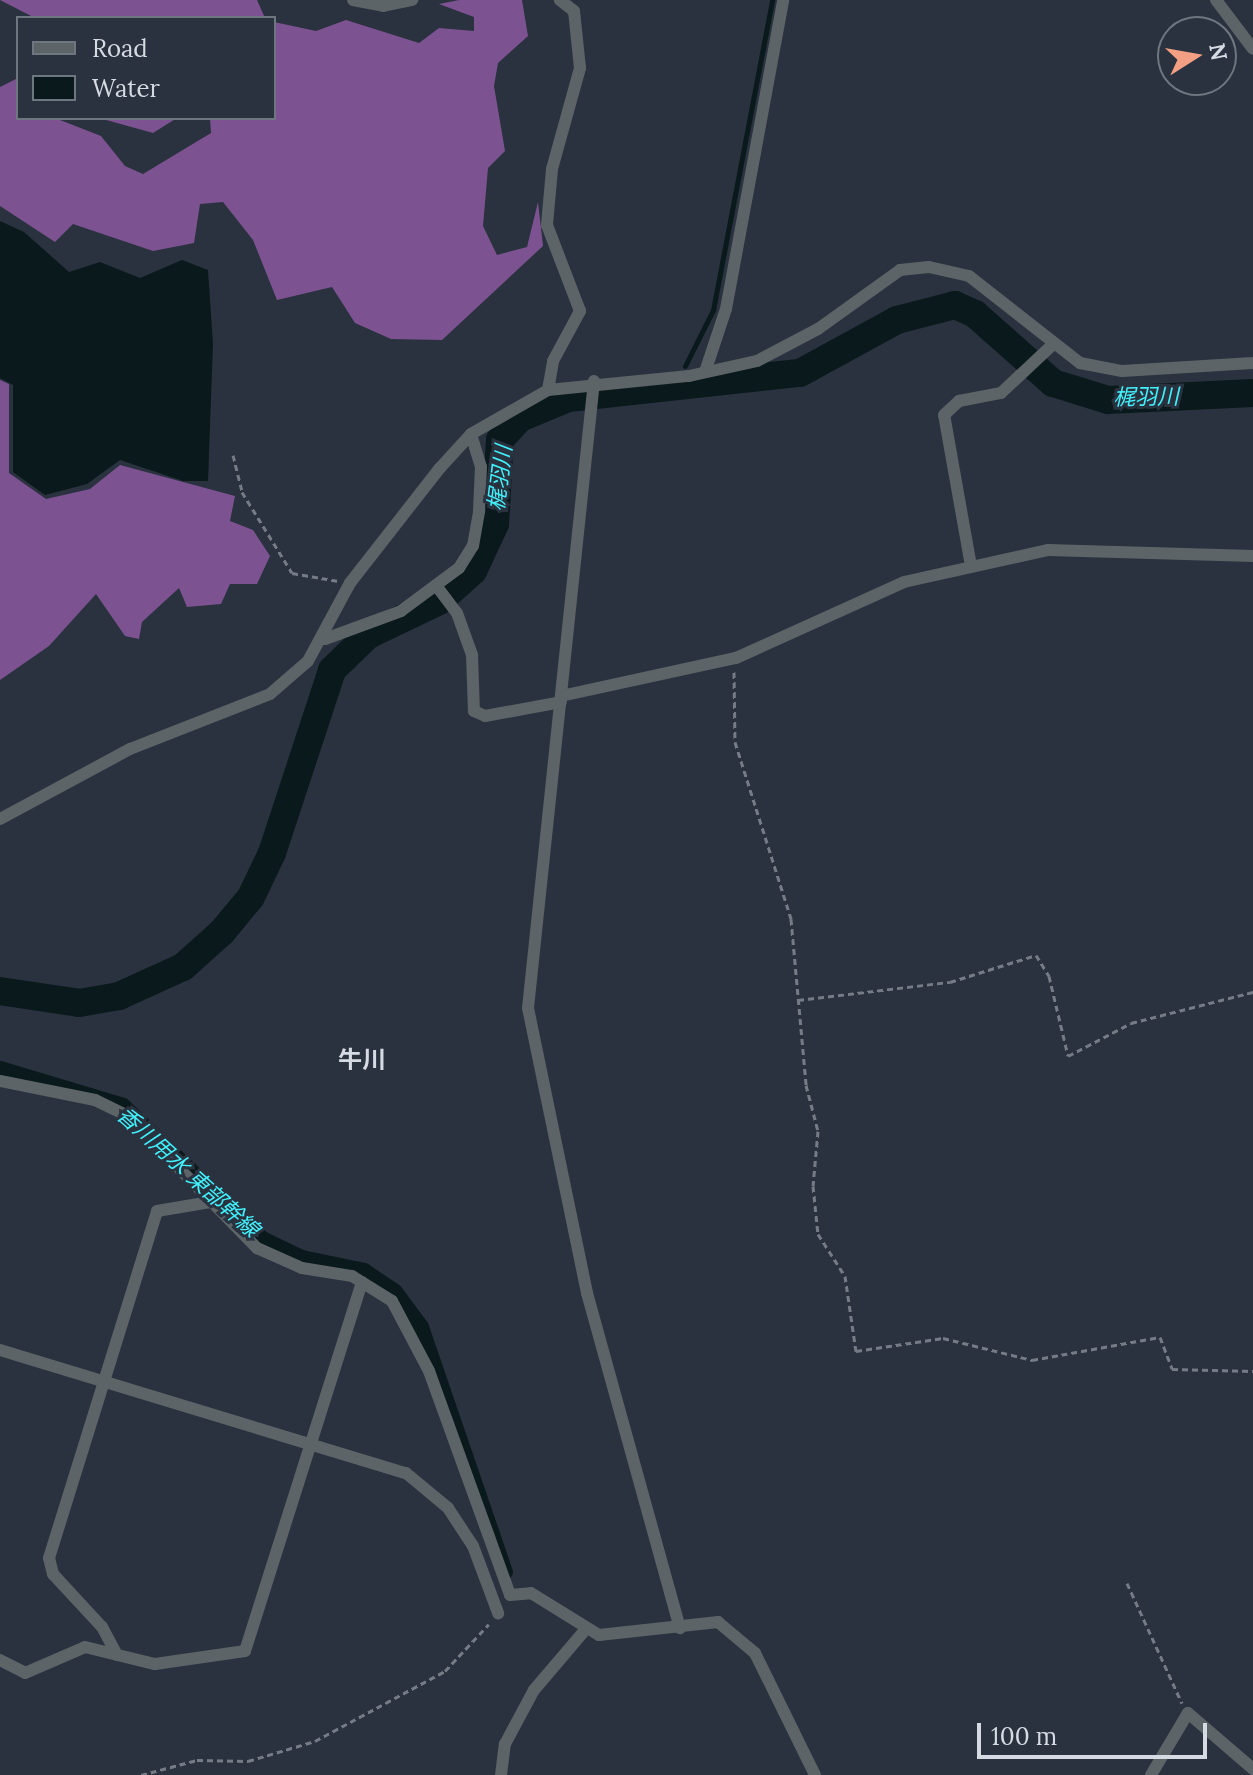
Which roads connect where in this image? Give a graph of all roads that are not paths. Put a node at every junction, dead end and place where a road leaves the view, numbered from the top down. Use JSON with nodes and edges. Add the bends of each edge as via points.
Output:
{"nodes":[{"id":1,"x":353,"y":0,"type":"edge"},
{"id":2,"x":412,"y":0,"type":"edge"},
{"id":3,"x":560,"y":0,"type":"edge"},
{"id":4,"x":783,"y":0,"type":"edge"},
{"id":5,"x":1216,"y":0,"type":"edge"},
{"id":6,"x":1253,"y":49,"type":"edge"},
{"id":7,"x":1048,"y":350,"type":"junction"},
{"id":8,"x":1253,"y":363,"type":"edge"},
{"id":9,"x":705,"y":372,"type":"junction"},
{"id":10,"x":594,"y":385,"type":"junction"},
{"id":11,"x":548,"y":390,"type":"junction"},
{"id":12,"x":471,"y":434,"type":"junction"},
{"id":13,"x":1253,"y":556,"type":"edge"},
{"id":14,"x":971,"y":566,"type":"junction"},
{"id":15,"x":440,"y":590,"type":"junction"},
{"id":16,"x":325,"y":639,"type":"junction"},
{"id":17,"x":561,"y":699,"type":"junction"},
{"id":18,"x":0,"y":819,"type":"edge"},
{"id":19,"x":1,"y":1087,"type":"edge"},
{"id":20,"x":210,"y":1202,"type":"junction"},
{"id":21,"x":362,"y":1282,"type":"junction"},
{"id":22,"x":0,"y":1350,"type":"edge"},
{"id":23,"x":103,"y":1381,"type":"junction"},
{"id":24,"x":308,"y":1443,"type":"junction"},
{"id":25,"x":498,"y":1613,"type":"road end"},
{"id":26,"x":680,"y":1628,"type":"junction"},
{"id":27,"x":585,"y":1630,"type":"junction"},
{"id":28,"x":117,"y":1655,"type":"junction"},
{"id":29,"x":0,"y":1660,"type":"edge"},
{"id":30,"x":1253,"y":1769,"type":"edge"},
{"id":31,"x":501,"y":1775,"type":"edge"},
{"id":32,"x":815,"y":1775,"type":"edge"},
{"id":33,"x":1151,"y":1775,"type":"edge"}],
"edges":[{"from":1,"to":2,"type":"street","via":[[383,6]]},
{"from":3,"to":11,"type":"street","via":[[574,11],[580,68],[552,169],[547,225],[580,311],[553,361]]},
{"from":4,"to":9,"type":"street","via":[[726,309]]},
{"from":5,"to":6,"type":"street"},
{"from":7,"to":8,"type":"street","via":[[1122,371]]},
{"from":7,"to":9,"type":"street","via":[[969,276],[929,267],[900,270],[818,329],[757,361]]},
{"from":7,"to":14,"type":"street","via":[[1001,393],[959,401],[944,415]]},
{"from":9,"to":10,"type":"street"},
{"from":10,"to":11,"type":"street"},
{"from":10,"to":17,"type":"street"},
{"from":11,"to":12,"type":"street"},
{"from":12,"to":15,"type":"street","via":[[481,467],[473,546]]},
{"from":12,"to":16,"type":"street","via":[[350,583]]},
{"from":13,"to":14,"type":"street","via":[[1048,550]]},
{"from":14,"to":17,"type":"street","via":[[904,582],[734,659]]},
{"from":15,"to":16,"type":"street","via":[[401,611]]},
{"from":15,"to":17,"type":"street","via":[[457,613],[472,655],[474,711],[485,716]]},
{"from":16,"to":18,"type":"street","via":[[270,694],[130,749]]},
{"from":17,"to":26,"type":"street","via":[[528,1008],[587,1293]]},
{"from":19,"to":20,"type":"street","via":[[95,1100],[128,1116]]},
{"from":20,"to":21,"type":"street","via":[[257,1248],[302,1268]]},
{"from":20,"to":23,"type":"street","via":[[157,1211]]},
{"from":21,"to":24,"type":"street"},
{"from":21,"to":27,"type":"street","via":[[392,1301],[410,1327],[510,1595],[531,1593],[563,1608]]},
{"from":22,"to":23,"type":"street"},
{"from":23,"to":24,"type":"street"},
{"from":23,"to":28,"type":"street","via":[[49,1558],[53,1574],[102,1627]]},
{"from":24,"to":25,"type":"street","via":[[406,1473],[430,1488],[473,1546]]},
{"from":24,"to":28,"type":"street","via":[[245,1651],[155,1664]]},
{"from":26,"to":27,"type":"street","via":[[599,1635]]},
{"from":26,"to":32,"type":"street","via":[[718,1622],[742,1638]]},
{"from":27,"to":31,"type":"street","via":[[534,1690],[505,1744]]},
{"from":28,"to":29,"type":"street","via":[[85,1647],[25,1673]]},
{"from":30,"to":33,"type":"street","via":[[1188,1713],[1175,1726]]}]}
